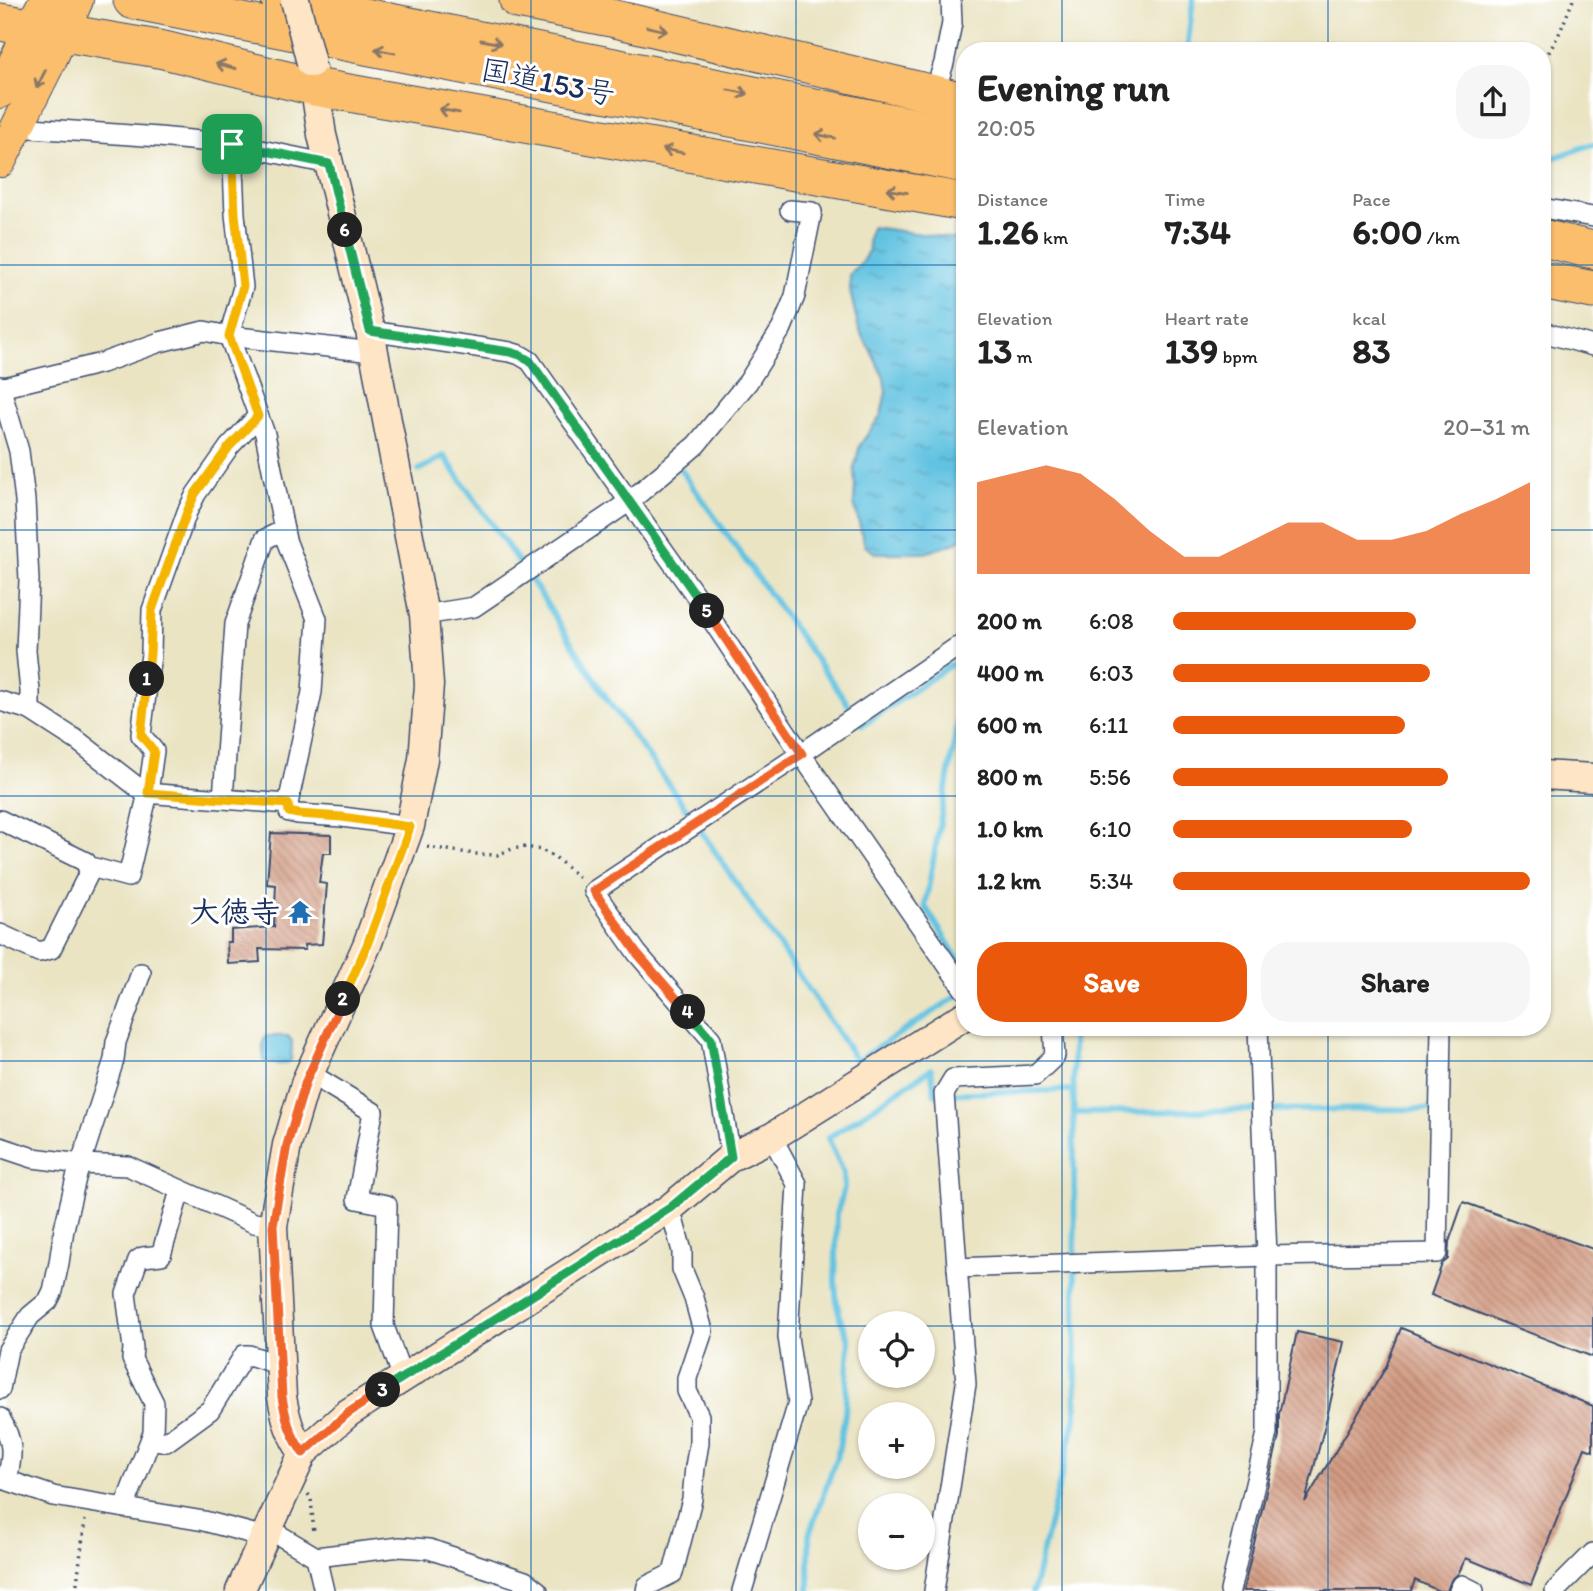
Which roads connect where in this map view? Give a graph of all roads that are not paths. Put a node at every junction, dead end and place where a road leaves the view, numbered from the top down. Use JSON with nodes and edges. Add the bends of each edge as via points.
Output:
{"nodes":[{"id":1,"x":132,"y":0,"type":"edge"},
{"id":2,"x":280,"y":0,"type":"edge"},
{"id":3,"x":295,"y":0,"type":"edge"},
{"id":4,"x":518,"y":0,"type":"edge"},
{"id":5,"x":951,"y":0,"type":"edge"},
{"id":6,"x":46,"y":16,"type":"edge"},
{"id":7,"x":313,"y":75,"type":"junction"},
{"id":8,"x":0,"y":92,"type":"edge"},
{"id":9,"x":949,"y":98,"type":"edge"},
{"id":10,"x":17,"y":127,"type":"junction"},
{"id":11,"x":956,"y":135,"type":"edge"},
{"id":12,"x":232,"y":144,"type":"junction"},
{"id":13,"x":0,"y":161,"type":"edge"},
{"id":14,"x":956,"y":162,"type":"edge"},
{"id":15,"x":329,"y":164,"type":"junction"},
{"id":16,"x":956,"y":200,"type":"edge"},
{"id":17,"x":790,"y":210,"type":"dead end"},
{"id":18,"x":1551,"y":210,"type":"edge"},
{"id":19,"x":1593,"y":217,"type":"edge"},
{"id":20,"x":1551,"y":240,"type":"edge"},
{"id":21,"x":1593,"y":250,"type":"edge"},
{"id":22,"x":1551,"y":254,"type":"edge"},
{"id":23,"x":1593,"y":262,"type":"edge"},
{"id":24,"x":1551,"y":282,"type":"edge"},
{"id":25,"x":1593,"y":290,"type":"edge"},
{"id":26,"x":1551,"y":296,"type":"edge"},
{"id":27,"x":1593,"y":303,"type":"edge"},
{"id":28,"x":1551,"y":334,"type":"edge"},
{"id":29,"x":229,"y":336,"type":"junction"},
{"id":30,"x":372,"y":342,"type":"junction"},
{"id":31,"x":1593,"y":346,"type":"edge"},
{"id":32,"x":0,"y":387,"type":"edge"},
{"id":33,"x":258,"y":416,"type":"junction"},
{"id":34,"x":9,"y":452,"type":"edge"},
{"id":35,"x":629,"y":501,"type":"junction"},
{"id":36,"x":284,"y":530,"type":"junction"},
{"id":37,"x":424,"y":615,"type":"junction"},
{"id":38,"x":956,"y":648,"type":"edge"},
{"id":39,"x":0,"y":701,"type":"edge"},
{"id":40,"x":30,"y":710,"type":"junction"},
{"id":41,"x":802,"y":754,"type":"junction"},
{"id":42,"x":1551,"y":776,"type":"edge"},
{"id":43,"x":1593,"y":778,"type":"edge"},
{"id":44,"x":148,"y":793,"type":"junction"},
{"id":45,"x":223,"y":799,"type":"junction"},
{"id":46,"x":288,"y":804,"type":"junction"},
{"id":47,"x":0,"y":820,"type":"edge"},
{"id":48,"x":407,"y":836,"type":"junction"},
{"id":49,"x":87,"y":866,"type":"junction"},
{"id":50,"x":0,"y":934,"type":"edge"},
{"id":51,"x":141,"y":973,"type":"dead end"},
{"id":52,"x":956,"y":977,"type":"edge"},
{"id":53,"x":956,"y":1021,"type":"edge"},
{"id":54,"x":1054,"y":1036,"type":"edge"},
{"id":55,"x":1258,"y":1036,"type":"edge"},
{"id":56,"x":1441,"y":1036,"type":"edge"},
{"id":57,"x":309,"y":1073,"type":"junction"},
{"id":58,"x":772,"y":1137,"type":"junction"},
{"id":59,"x":0,"y":1147,"type":"edge"},
{"id":60,"x":731,"y":1157,"type":"junction"},
{"id":61,"x":81,"y":1164,"type":"junction"},
{"id":62,"x":180,"y":1191,"type":"junction"},
{"id":63,"x":670,"y":1208,"type":"junction"},
{"id":64,"x":273,"y":1226,"type":"junction"},
{"id":65,"x":1267,"y":1256,"type":"junction"},
{"id":66,"x":957,"y":1268,"type":"junction"},
{"id":67,"x":3,"y":1355,"type":"edge"},
{"id":68,"x":280,"y":1365,"type":"junction"},
{"id":69,"x":403,"y":1377,"type":"junction"},
{"id":70,"x":0,"y":1389,"type":"edge"},
{"id":71,"x":0,"y":1418,"type":"edge"},
{"id":72,"x":150,"y":1439,"type":"junction"},
{"id":73,"x":303,"y":1453,"type":"junction"},
{"id":74,"x":3,"y":1479,"type":"edge"},
{"id":75,"x":124,"y":1508,"type":"junction"},
{"id":76,"x":267,"y":1533,"type":"junction"},
{"id":77,"x":1593,"y":1553,"type":"edge"},
{"id":78,"x":316,"y":1557,"type":"junction"},
{"id":79,"x":240,"y":1591,"type":"edge"},
{"id":80,"x":324,"y":1591,"type":"edge"},
{"id":81,"x":538,"y":1591,"type":"edge"},
{"id":82,"x":646,"y":1591,"type":"edge"},
{"id":83,"x":742,"y":1591,"type":"edge"},
{"id":84,"x":934,"y":1591,"type":"edge"},
{"id":85,"x":1230,"y":1591,"type":"edge"},
{"id":86,"x":1459,"y":1591,"type":"edge"},
{"id":87,"x":1474,"y":1591,"type":"edge"},
{"id":88,"x":1555,"y":1591,"type":"edge"}],
"edges":[{"from":14,"to":1,"type":"highway","name":"国道153号","one_way":true},
{"from":2,"to":11,"type":"highway","name":"国道153号","one_way":true},
{"from":3,"to":7,"type":"street","bridge":true},
{"from":4,"to":9,"type":"highway","one_way":true},
{"from":5,"to":9,"type":"street","via":[[952,23],[943,63]]},
{"from":7,"to":6,"type":"highway","one_way":true,"via":[[164,50]]},
{"from":6,"to":8,"type":"main road"},
{"from":6,"to":10,"type":"main road","one_way":true,"via":[[50,61]]},
{"from":7,"to":15,"type":"street"},
{"from":16,"to":7,"type":"highway","one_way":true},
{"from":10,"to":12,"type":"street"},
{"from":10,"to":13,"type":"main road"},
{"from":12,"to":15,"type":"street"},
{"from":12,"to":29,"type":"street","via":[[243,286]]},
{"from":15,"to":30,"type":"street"},
{"from":17,"to":35,"type":"street","via":[[812,212],[795,296],[782,328],[748,382],[696,445]]},
{"from":18,"to":19,"type":"street"},
{"from":20,"to":21,"type":"highway"},
{"from":22,"to":23,"type":"highway"},
{"from":24,"to":25,"type":"highway"},
{"from":26,"to":27,"type":"highway"},
{"from":28,"to":31,"type":"street"},
{"from":29,"to":30,"type":"street"},
{"from":29,"to":32,"type":"street","via":[[204,331],[102,363]]},
{"from":29,"to":33,"type":"street"},
{"from":30,"to":35,"type":"street","via":[[510,352],[530,361]]},
{"from":30,"to":37,"type":"street"},
{"from":32,"to":34,"type":"street"},
{"from":33,"to":36,"type":"street"},
{"from":33,"to":44,"type":"street","via":[[195,494],[152,610],[141,735],[154,751]]},
{"from":34,"to":40,"type":"street","via":[[25,500]]},
{"from":35,"to":37,"type":"street","via":[[474,607]]},
{"from":35,"to":41,"type":"street"},
{"from":36,"to":45,"type":"street","via":[[265,539],[235,624]]},
{"from":36,"to":46,"type":"street","via":[[317,619],[312,692]]},
{"from":37,"to":48,"type":"street","via":[[429,685],[423,759]]},
{"from":38,"to":41,"type":"street"},
{"from":39,"to":40,"type":"street"},
{"from":40,"to":44,"type":"street"},
{"from":41,"to":52,"type":"street"},
{"from":41,"to":60,"type":"street","via":[[594,891],[637,953],[711,1039]]},
{"from":42,"to":43,"type":"street"},
{"from":44,"to":45,"type":"street"},
{"from":44,"to":49,"type":"street","via":[[128,877]]},
{"from":45,"to":46,"type":"street"},
{"from":46,"to":48,"type":"street","via":[[289,812],[342,817]]},
{"from":47,"to":49,"type":"street"},
{"from":48,"to":57,"type":"street","via":[[367,945]]},
{"from":49,"to":50,"type":"street","via":[[90,871],[51,949],[39,952]]},
{"from":51,"to":61,"type":"street"},
{"from":53,"to":58,"type":"street"},
{"from":54,"to":66,"type":"street","via":[[1055,1056],[1035,1075],[953,1079],[944,1094]]},
{"from":55,"to":65,"type":"street"},
{"from":56,"to":65,"type":"street","via":[[1437,1253]]},
{"from":57,"to":64,"type":"street","via":[[287,1145]]},
{"from":57,"to":69,"type":"street","via":[[373,1112],[357,1199],[387,1205],[384,1326]]},
{"from":58,"to":60,"type":"street"},
{"from":58,"to":83,"type":"street","via":[[797,1184],[788,1337],[797,1403]]},
{"from":59,"to":61,"type":"street"},
{"from":60,"to":63,"type":"street"},
{"from":61,"to":62,"type":"street","via":[[128,1166]]},
{"from":61,"to":67,"type":"street","via":[[53,1291]]},
{"from":62,"to":64,"type":"street","via":[[254,1223]]},
{"from":62,"to":72,"type":"street","via":[[161,1255],[138,1260],[127,1294],[132,1359],[154,1403]]},
{"from":63,"to":69,"type":"street"},
{"from":63,"to":82,"type":"street","via":[[682,1269],[703,1331],[687,1378],[687,1391],[699,1416],[699,1443],[692,1499],[673,1573],[647,1586]]},
{"from":64,"to":68,"type":"street"},
{"from":65,"to":66,"type":"street"},
{"from":65,"to":85,"type":"street","via":[[1267,1433]]},
{"from":66,"to":84,"type":"street","via":[[966,1384]]},
{"from":67,"to":70,"type":"street"},
{"from":68,"to":72,"type":"street","via":[[244,1355],[210,1410],[166,1443]]},
{"from":68,"to":73,"type":"street","via":[[286,1421]]},
{"from":69,"to":73,"type":"street","via":[[348,1413]]},
{"from":71,"to":74,"type":"street","via":[[11,1442],[12,1458]]},
{"from":72,"to":75,"type":"street"},
{"from":73,"to":76,"type":"street"},
{"from":74,"to":75,"type":"street","via":[[53,1496]]},
{"from":75,"to":76,"type":"street"},
{"from":76,"to":78,"type":"street"},
{"from":76,"to":79,"type":"street"},
{"from":77,"to":88,"type":"street"},
{"from":78,"to":80,"type":"street"},
{"from":78,"to":81,"type":"street","via":[[429,1549],[525,1581]]},
{"from":86,"to":87,"type":"street","via":[[1462,1585]]}]}
